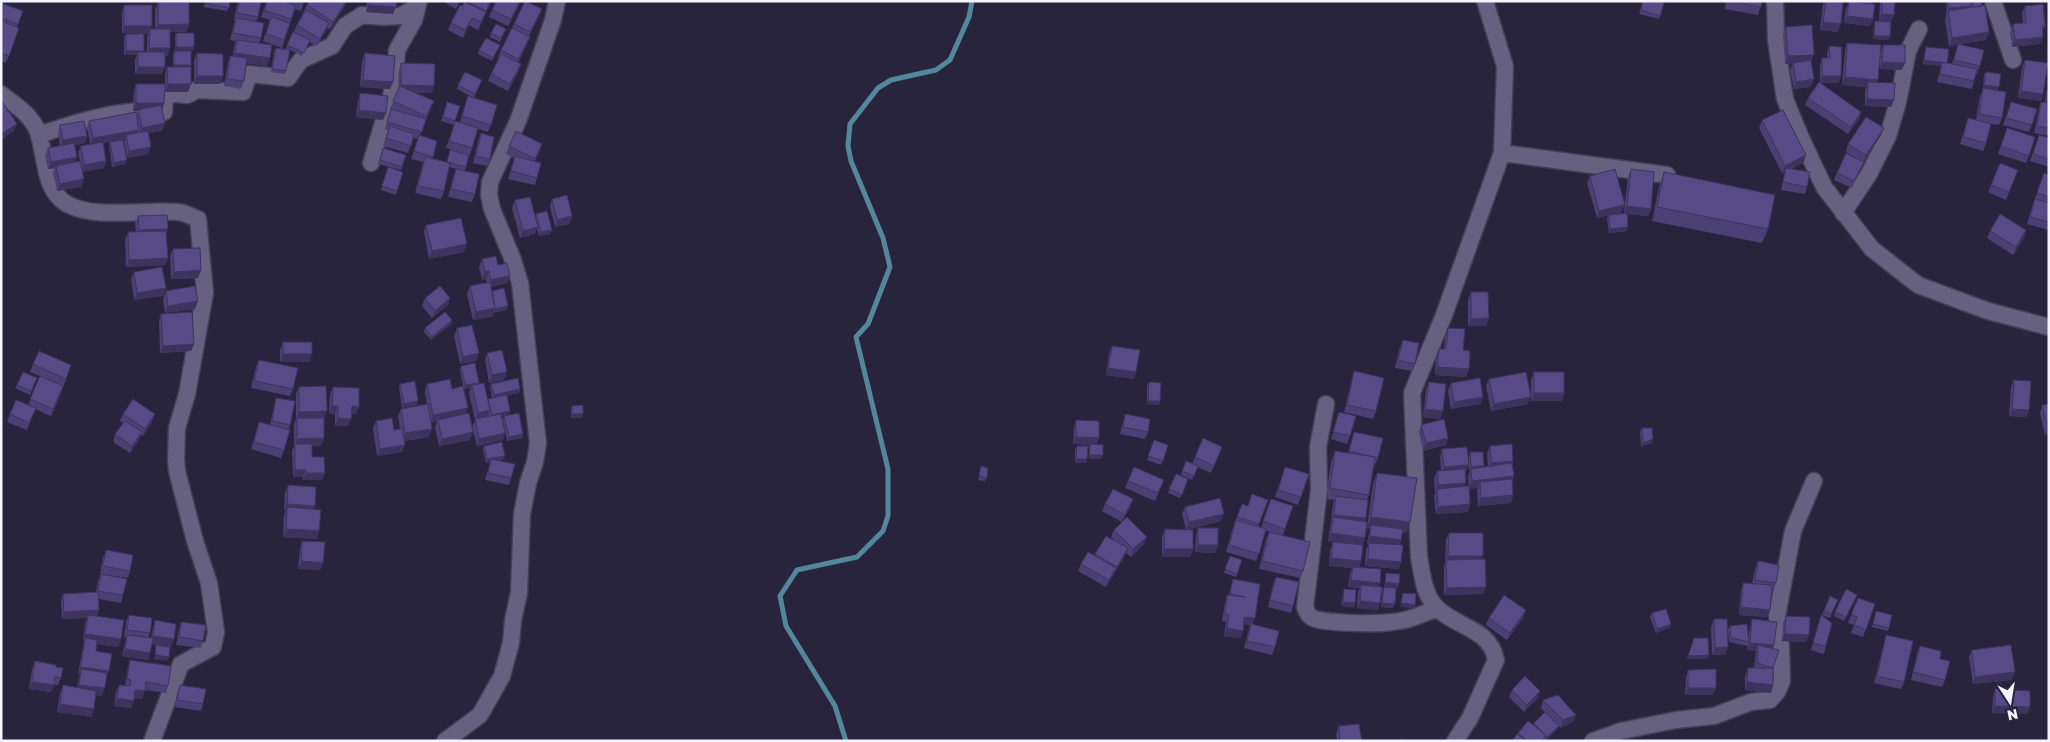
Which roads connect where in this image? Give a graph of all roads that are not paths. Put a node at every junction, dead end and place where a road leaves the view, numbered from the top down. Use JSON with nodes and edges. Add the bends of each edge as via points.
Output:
{"nodes":[{"id":1,"x":557,"y":1,"type":"edge"},
{"id":2,"x":1485,"y":1,"type":"edge"},
{"id":3,"x":1775,"y":1,"type":"edge"},
{"id":4,"x":1993,"y":1,"type":"edge"},
{"id":5,"x":418,"y":4,"type":"edge"},
{"id":6,"x":1919,"y":28,"type":"dead end"},
{"id":7,"x":2013,"y":60,"type":"dead end"},
{"id":8,"x":1,"y":94,"type":"edge"},
{"id":9,"x":39,"y":135,"type":"junction"},
{"id":10,"x":1502,"y":153,"type":"junction"},
{"id":11,"x":371,"y":163,"type":"dead end"},
{"id":12,"x":1667,"y":175,"type":"edge"},
{"id":13,"x":1843,"y":213,"type":"junction"},
{"id":14,"x":2049,"y":328,"type":"edge"},
{"id":15,"x":1326,"y":404,"type":"dead end"},
{"id":16,"x":1814,"y":481,"type":"dead end"},
{"id":17,"x":1437,"y":608,"type":"junction"},
{"id":18,"x":152,"y":741,"type":"edge"},
{"id":19,"x":445,"y":741,"type":"edge"},
{"id":20,"x":1455,"y":741,"type":"edge"},
{"id":21,"x":1594,"y":741,"type":"edge"}],
"edges":[{"from":1,"to":19,"type":"street","via":[[518,121],[490,182],[489,195],[520,283],[538,443],[522,514],[519,592],[502,676],[480,714]]},
{"from":2,"to":10,"type":"street","via":[[1505,66]]},
{"from":3,"to":13,"type":"street","via":[[1776,40],[1785,100],[1824,187]]},
{"from":4,"to":7,"type":"street"},
{"from":5,"to":9,"type":"street","via":[[400,16],[362,15],[345,26],[332,46],[301,60],[288,78],[249,74],[242,92],[197,90],[187,95],[165,93],[164,112],[90,119]]},
{"from":5,"to":11,"type":"street","via":[[414,20],[397,50],[390,100]]},
{"from":6,"to":13,"type":"street","via":[[1908,50],[1888,136],[1869,174]]},
{"from":8,"to":9,"type":"street","via":[[18,105]]},
{"from":9,"to":18,"type":"street","via":[[45,167],[55,192],[66,203],[84,210],[178,212],[198,219],[205,293],[187,394],[177,428],[176,459],[195,542],[209,583],[216,632],[213,647],[181,664]]},
{"from":10,"to":12,"type":"street"},
{"from":10,"to":17,"type":"street","via":[[1412,393],[1420,558],[1424,582]]},
{"from":13,"to":14,"type":"street","via":[[1872,249],[1918,285]]},
{"from":15,"to":17,"type":"street","via":[[1318,447],[1319,490],[1305,607],[1308,614],[1312,618],[1330,621],[1393,622]]},
{"from":16,"to":21,"type":"street","via":[[1793,531],[1777,616],[1782,681],[1777,692],[1770,700],[1751,702],[1714,716],[1621,731]]},
{"from":17,"to":20,"type":"street","via":[[1488,641],[1496,660],[1470,718]]}]}
